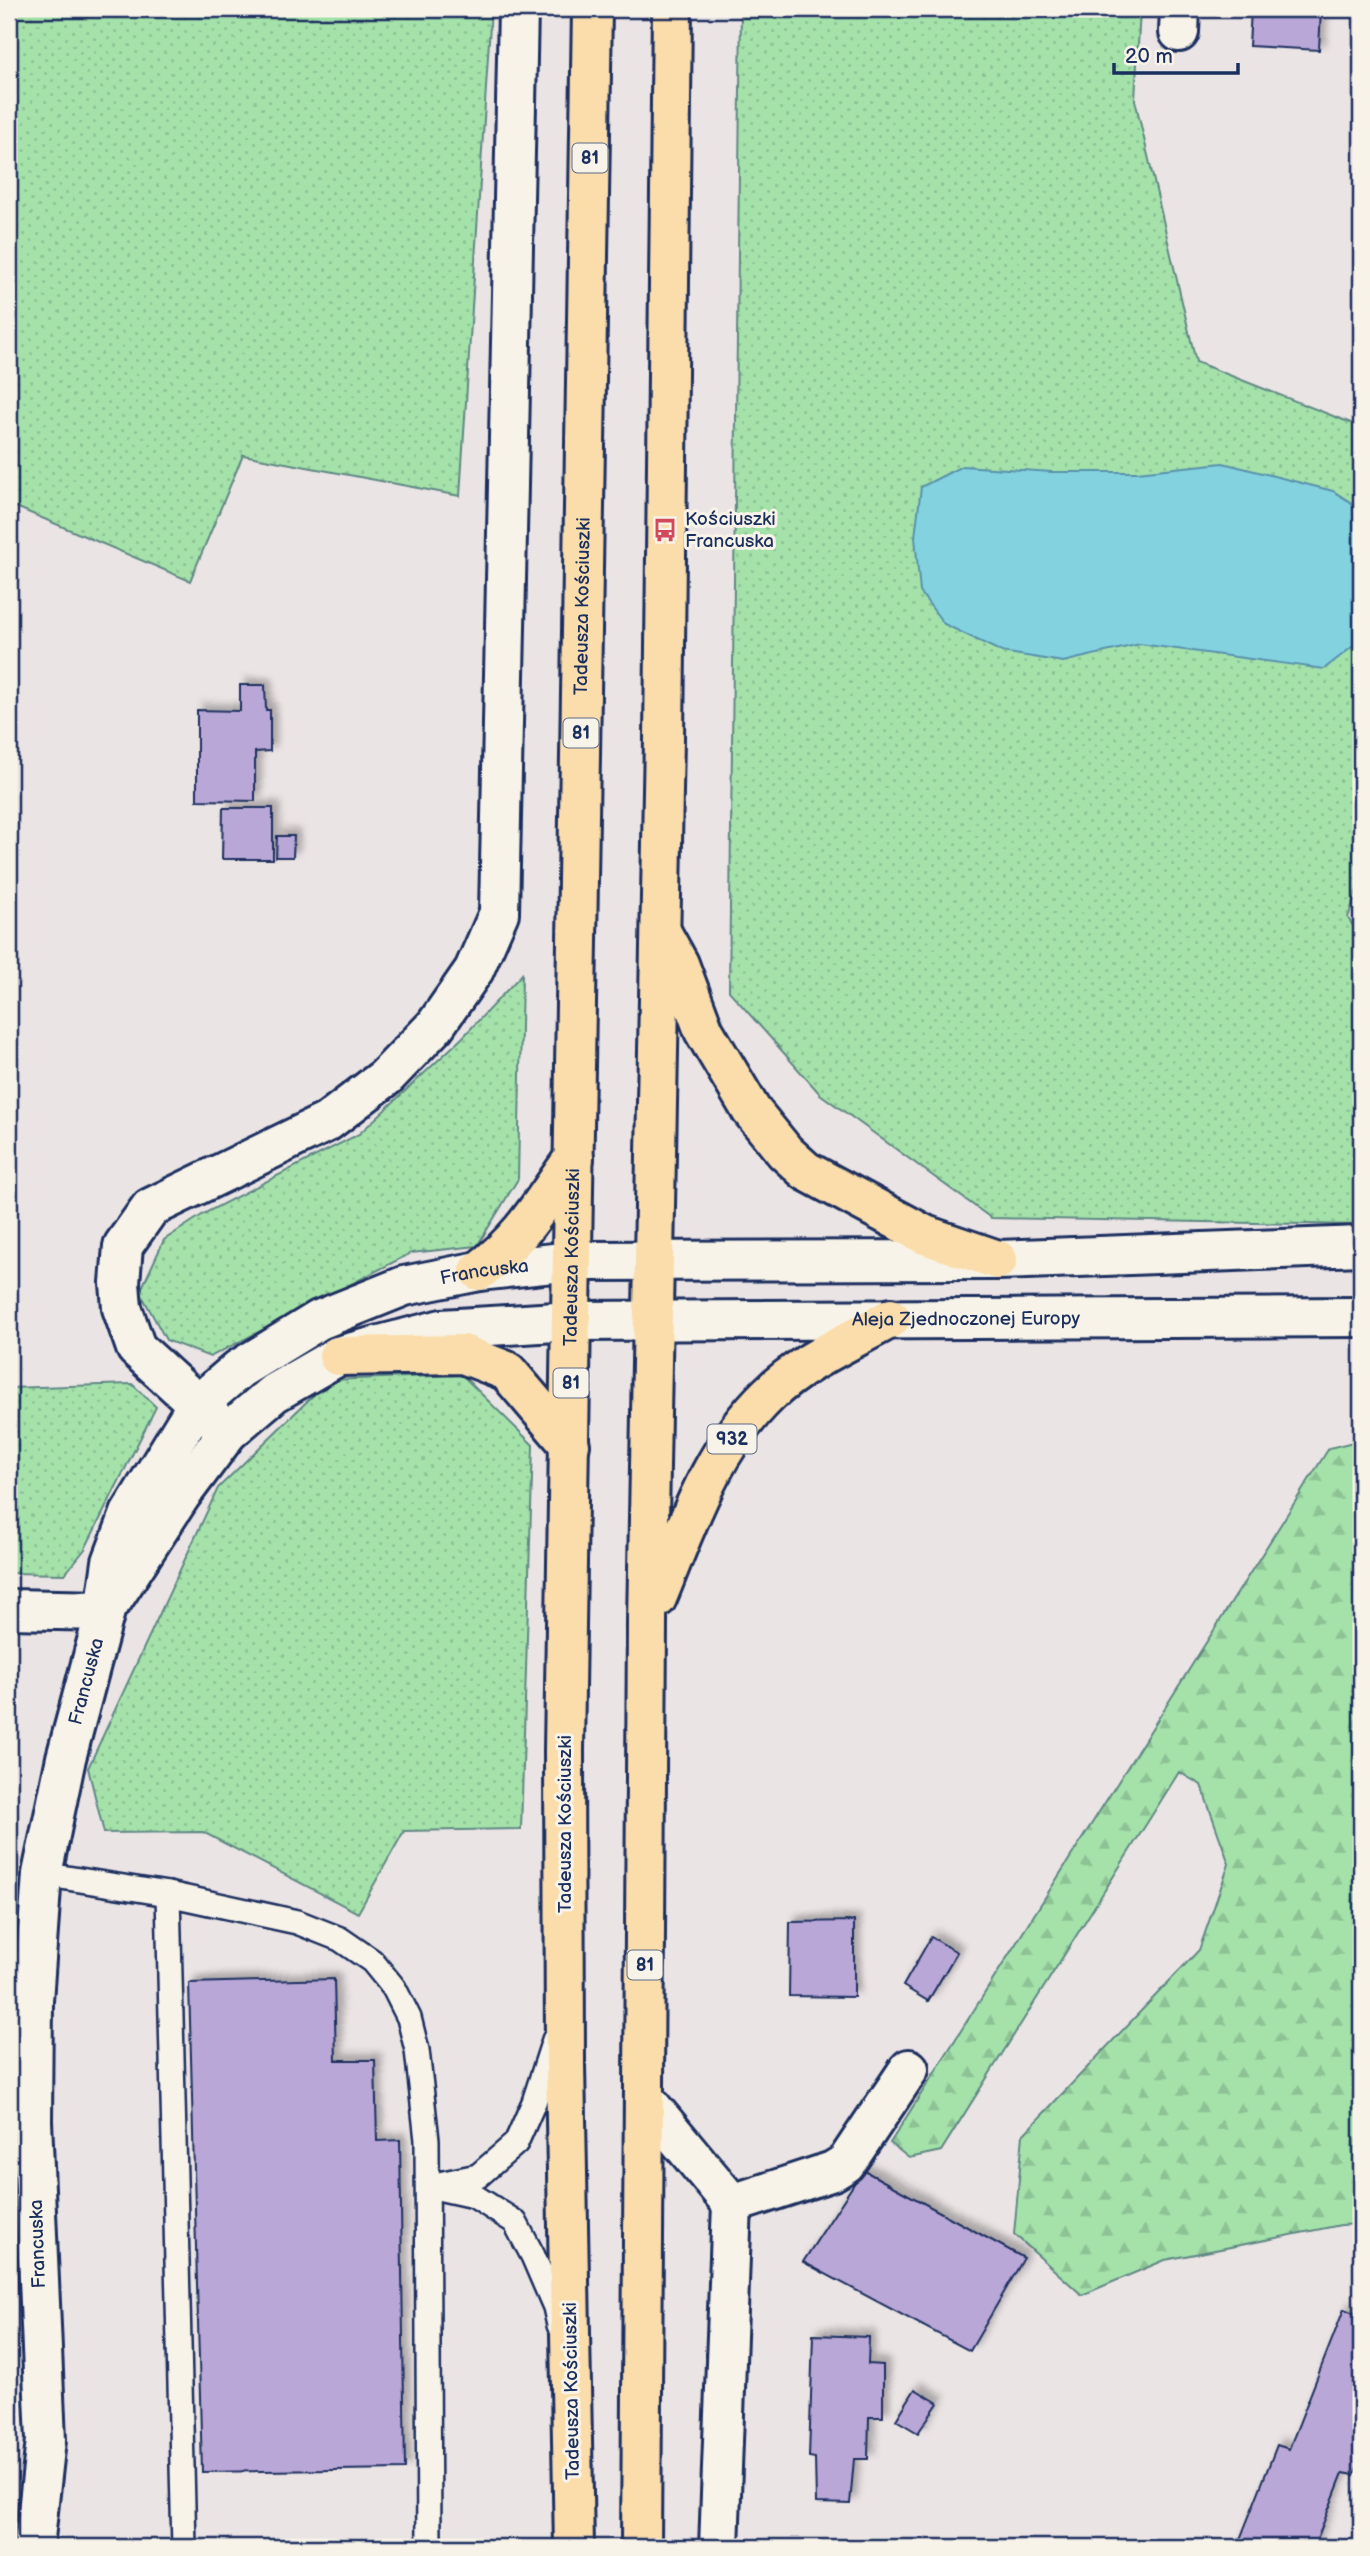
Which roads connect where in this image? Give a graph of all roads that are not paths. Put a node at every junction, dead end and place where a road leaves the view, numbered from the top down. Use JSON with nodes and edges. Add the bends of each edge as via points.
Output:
{"nodes":[{"id":1,"x":518,"y":9,"type":"edge"},
{"id":2,"x":592,"y":9,"type":"edge"},
{"id":3,"x":672,"y":9,"type":"edge"},
{"id":4,"x":660,"y":931,"type":"junction"},
{"id":5,"x":574,"y":1158,"type":"junction"},
{"id":6,"x":1361,"y":1246,"type":"edge"},
{"id":7,"x":998,"y":1260,"type":"junction"},
{"id":8,"x":572,"y":1261,"type":"junction"},
{"id":9,"x":655,"y":1261,"type":"junction"},
{"id":10,"x":479,"y":1271,"type":"junction"},
{"id":11,"x":1361,"y":1317,"type":"edge"},
{"id":12,"x":891,"y":1318,"type":"junction"},
{"id":13,"x":653,"y":1320,"type":"junction"},
{"id":14,"x":572,"y":1321,"type":"junction"},
{"id":15,"x":338,"y":1356,"type":"junction"},
{"id":16,"x":196,"y":1406,"type":"junction"},
{"id":17,"x":228,"y":1432,"type":"junction"},
{"id":18,"x":570,"y":1445,"type":"junction"},
{"id":19,"x":9,"y":1609,"type":"edge"},
{"id":20,"x":105,"y":1611,"type":"junction"},
{"id":21,"x":647,"y":1622,"type":"junction"},
{"id":22,"x":42,"y":1874,"type":"junction"},
{"id":23,"x":169,"y":1894,"type":"junction"},
{"id":24,"x":565,"y":1992,"type":"junction"},
{"id":25,"x":909,"y":2069,"type":"dead end"},
{"id":26,"x":644,"y":2098,"type":"junction"},
{"id":27,"x":429,"y":2186,"type":"junction"},
{"id":28,"x":732,"y":2204,"type":"junction"},
{"id":29,"x":572,"y":2386,"type":"junction"},
{"id":30,"x":34,"y":2547,"type":"edge"},
{"id":31,"x":184,"y":2547,"type":"edge"},
{"id":32,"x":429,"y":2547,"type":"edge"},
{"id":33,"x":574,"y":2547,"type":"edge"},
{"id":34,"x":641,"y":2547,"type":"edge"},
{"id":35,"x":719,"y":2547,"type":"edge"}],
"edges":[{"from":1,"to":16,"type":"street","via":[[499,913],[474,970],[435,1026],[386,1077],[327,1122],[150,1208],[123,1246],[122,1307],[136,1348]]},
{"from":2,"to":5,"type":"main road","name":"Tadeusza Kościuszki","number":"81"},
{"from":3,"to":4,"type":"main road","number":"81"},
{"from":4,"to":7,"type":"main road","via":[[679,964],[704,1031],[751,1110],[785,1152],[806,1171],[925,1235]]},
{"from":4,"to":9,"type":"main road","number":"81"},
{"from":5,"to":8,"type":"main road","name":"Tadeusza Kościuszki","number":"81"},
{"from":5,"to":10,"type":"main road","via":[[530,1224]]},
{"from":6,"to":7,"type":"street"},
{"from":7,"to":9,"type":"street"},
{"from":8,"to":9,"type":"street"},
{"from":8,"to":10,"type":"street","name":"Francuska"},
{"from":8,"to":14,"type":"main road","name":"Tadeusza Kościuszki","number":"81"},
{"from":9,"to":13,"type":"main road","number":"81"},
{"from":10,"to":16,"type":"street","name":"Francuska","via":[[404,1286],[319,1320],[239,1369]]},
{"from":11,"to":12,"type":"street","name":"Aleja Zjednoczonej Europy","number":"932"},
{"from":12,"to":13,"type":"street","name":"Aleja Zjednoczonej Europy","number":"932"},
{"from":12,"to":21,"type":"main road","number":"932","via":[[812,1363],[771,1393],[742,1424],[705,1479]]},
{"from":13,"to":14,"type":"street","name":"Aleja Zjednoczonej Europy","number":"932"},
{"from":13,"to":21,"type":"main road","number":"81"},
{"from":14,"to":15,"type":"street","name":"Francuska","via":[[442,1329]]},
{"from":14,"to":18,"type":"main road","name":"Tadeusza Kościuszki","number":"81"},
{"from":15,"to":17,"type":"street","name":"Francuska","via":[[274,1393]]},
{"from":15,"to":18,"type":"main road","via":[[463,1354],[507,1371]]},
{"from":16,"to":17,"type":"street"},
{"from":16,"to":20,"type":"street","name":"Francuska","via":[[130,1514],[112,1562]]},
{"from":17,"to":20,"type":"street","name":"Francuska"},
{"from":18,"to":24,"type":"main road","name":"Tadeusza Kościuszki","number":"81"},
{"from":19,"to":20,"type":"street"},
{"from":20,"to":22,"type":"street","name":"Francuska","via":[[66,1758]]},
{"from":21,"to":26,"type":"main road","number":"81"},
{"from":22,"to":23,"type":"lane"},
{"from":22,"to":30,"type":"street","name":"Francuska","via":[[33,2001],[32,2121],[46,2440]]},
{"from":23,"to":27,"type":"lane","via":[[297,1922],[340,1940],[372,1961],[410,2018],[423,2092]]},
{"from":23,"to":31,"type":"lane"},
{"from":24,"to":27,"type":"lane","via":[[550,2057],[516,2143],[478,2176]]},
{"from":24,"to":29,"type":"main road","name":"Tadeusza Kościuszki","number":"81"},
{"from":25,"to":28,"type":"street","via":[[846,2163]]},
{"from":26,"to":28,"type":"street"},
{"from":26,"to":34,"type":"main road","number":"81"},
{"from":27,"to":29,"type":"lane","via":[[474,2196],[515,2222],[555,2307]]},
{"from":27,"to":32,"type":"lane"},
{"from":28,"to":35,"type":"street"},
{"from":29,"to":33,"type":"main road","name":"Tadeusza Kościuszki","number":"81"}]}
